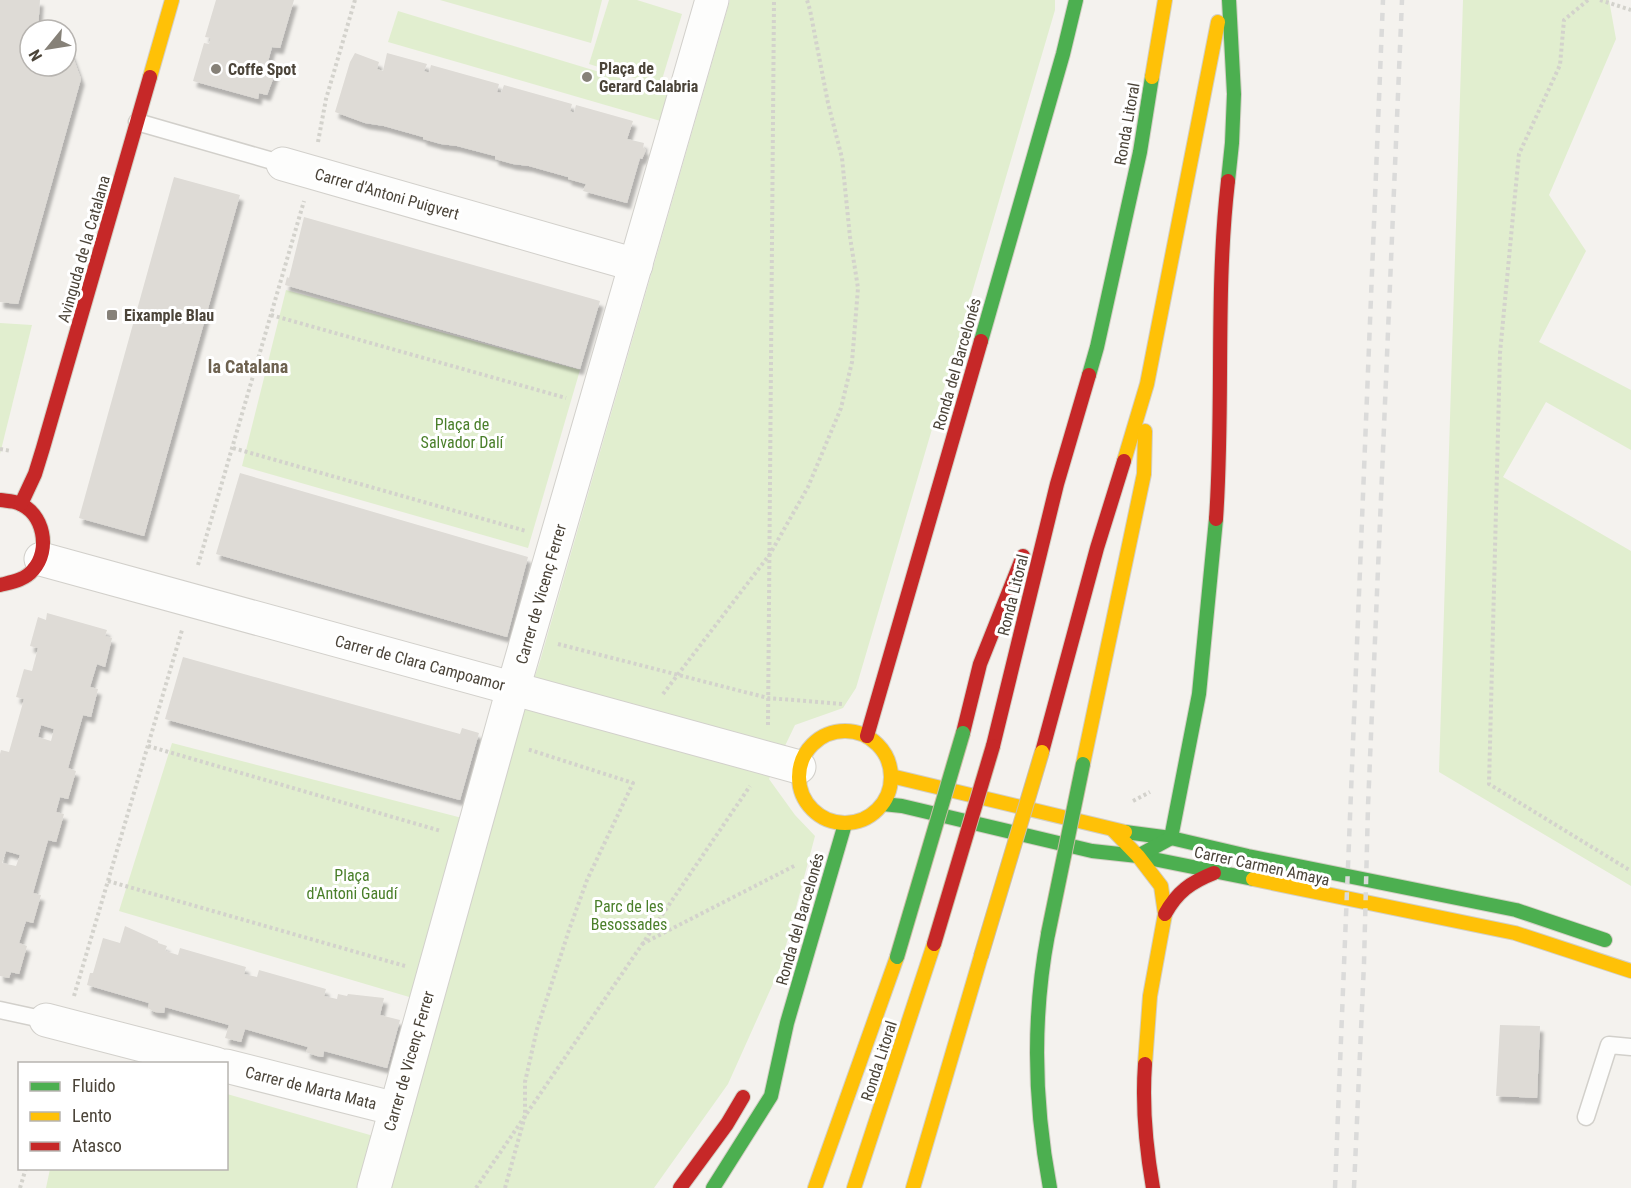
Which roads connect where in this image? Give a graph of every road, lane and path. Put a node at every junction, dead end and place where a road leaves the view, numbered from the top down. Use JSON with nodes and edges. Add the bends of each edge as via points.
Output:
{"nodes":[{"id":1,"x":172,"y":0,"type":"edge"},
{"id":2,"x":355,"y":0,"type":"edge"},
{"id":3,"x":712,"y":0,"type":"edge"},
{"id":4,"x":774,"y":0,"type":"edge"},
{"id":5,"x":807,"y":0,"type":"edge"},
{"id":6,"x":1076,"y":0,"type":"edge"},
{"id":7,"x":1165,"y":0,"type":"edge"},
{"id":8,"x":1223,"y":0,"type":"edge"},
{"id":9,"x":1229,"y":0,"type":"edge"},
{"id":10,"x":1588,"y":0,"type":"edge"},
{"id":11,"x":1600,"y":0,"type":"edge"},
{"id":12,"x":1631,"y":10,"type":"edge"},
{"id":13,"x":137,"y":122,"type":"junction"},
{"id":14,"x":298,"y":168,"type":"junction"},
{"id":15,"x":636,"y":265,"type":"junction"},
{"id":16,"x":271,"y":315,"type":"junction"},
{"id":17,"x":1147,"y":384,"type":"junction"},
{"id":18,"x":596,"y":407,"type":"junction"},
{"id":19,"x":232,"y":448,"type":"junction"},
{"id":20,"x":0,"y":449,"type":"edge"},
{"id":21,"x":12,"y":451,"type":"dead end"},
{"id":22,"x":1057,"y":484,"type":"junction"},
{"id":23,"x":0,"y":500,"type":"edge"},
{"id":24,"x":21,"y":504,"type":"junction"},
{"id":25,"x":557,"y":539,"type":"junction"},
{"id":26,"x":770,"y":554,"type":"junction"},
{"id":27,"x":41,"y":559,"type":"junction"},
{"id":28,"x":198,"y":565,"type":"dead end"},
{"id":29,"x":0,"y":585,"type":"edge"},
{"id":30,"x":184,"y":625,"type":"dead end"},
{"id":31,"x":557,"y":644,"type":"dead end"},
{"id":32,"x":679,"y":675,"type":"junction"},
{"id":33,"x":513,"y":688,"type":"junction"},
{"id":34,"x":663,"y":694,"type":"dead end"},
{"id":35,"x":768,"y":698,"type":"junction"},
{"id":36,"x":853,"y":705,"type":"dead end"},
{"id":37,"x":867,"y":736,"type":"junction"},
{"id":38,"x":500,"y":739,"type":"junction"},
{"id":39,"x":148,"y":746,"type":"junction"},
{"id":40,"x":768,"y":759,"type":"junction"},
{"id":41,"x":799,"y":767,"type":"junction"},
{"id":42,"x":891,"y":776,"type":"junction"},
{"id":43,"x":883,"y":804,"type":"junction"},
{"id":44,"x":844,"y":824,"type":"junction"},
{"id":45,"x":475,"y":825,"type":"junction"},
{"id":46,"x":1113,"y":830,"type":"junction"},
{"id":47,"x":1171,"y":838,"type":"junction"},
{"id":48,"x":1138,"y":856,"type":"junction"},
{"id":49,"x":796,"y":865,"type":"dead end"},
{"id":50,"x":1631,"y":871,"type":"edge"},
{"id":51,"x":1214,"y":873,"type":"junction"},
{"id":52,"x":108,"y":881,"type":"junction"},
{"id":53,"x":1165,"y":914,"type":"junction"},
{"id":54,"x":1614,"y":944,"type":"dead end"},
{"id":55,"x":641,"y":945,"type":"junction"},
{"id":56,"x":1631,"y":971,"type":"edge"},
{"id":57,"x":434,"y":974,"type":"junction"},
{"id":58,"x":0,"y":1010,"type":"edge"},
{"id":59,"x":56,"y":1023,"type":"junction"},
{"id":60,"x":787,"y":1023,"type":"junction"},
{"id":61,"x":1631,"y":1047,"type":"edge"},
{"id":62,"x":208,"y":1062,"type":"edge"},
{"id":63,"x":763,"y":1063,"type":"dead end"},
{"id":64,"x":228,"y":1067,"type":"edge"},
{"id":65,"x":751,"y":1083,"type":"dead end"},
{"id":66,"x":396,"y":1109,"type":"junction"},
{"id":67,"x":525,"y":1116,"type":"junction"},
{"id":68,"x":1586,"y":1117,"type":"dead end"},
{"id":69,"x":25,"y":1170,"type":"edge"},
{"id":70,"x":20,"y":1188,"type":"edge"},
{"id":71,"x":374,"y":1188,"type":"edge"},
{"id":72,"x":476,"y":1188,"type":"edge"},
{"id":73,"x":506,"y":1188,"type":"edge"},
{"id":74,"x":680,"y":1188,"type":"edge"},
{"id":75,"x":713,"y":1188,"type":"edge"},
{"id":76,"x":814,"y":1188,"type":"edge"},
{"id":77,"x":854,"y":1188,"type":"edge"},
{"id":78,"x":913,"y":1188,"type":"edge"},
{"id":79,"x":1050,"y":1188,"type":"edge"},
{"id":80,"x":1153,"y":1188,"type":"edge"}],
"edges":[{"from":1,"to":13,"type":"main road","name":"Avinguda de la Catalana"},
{"from":2,"to":14,"type":"path","via":[[326,99]]},
{"from":3,"to":15,"type":"street","name":"Carrer de Vicenç Ferrer"},
{"from":4,"to":26,"type":"path"},
{"from":5,"to":26,"type":"path","via":[[842,158],[858,288],[852,362],[841,408],[808,487]]},
{"from":6,"to":37,"type":"main road","name":"Ronda del Barcelonés"},
{"from":7,"to":22,"type":"main road","name":"Ronda Litoral","via":[[1140,152],[1102,324]]},
{"from":8,"to":17,"type":"main road"},
{"from":9,"to":47,"type":"main road","via":[[1234,94],[1222,245],[1219,475],[1199,694]]},
{"from":10,"to":50,"type":"path","via":[[1564,20],[1560,65],[1519,154],[1500,353],[1489,784]]},
{"from":11,"to":12,"type":"path"},
{"from":13,"to":14,"type":"lane","name":"Carrer d'Antoni Puigvert"},
{"from":13,"to":24,"type":"main road","name":"Avinguda de la Catalana","via":[[44,448]]},
{"from":14,"to":15,"type":"street","name":"Carrer d'Antoni Puigvert"},
{"from":14,"to":16,"type":"path"},
{"from":15,"to":18,"type":"street","name":"Carrer de Vicenç Ferrer"},
{"from":16,"to":18,"type":"path"},
{"from":16,"to":19,"type":"path"},
{"from":17,"to":78,"type":"main road","bridge":true},
{"from":17,"to":79,"type":"main road","bridge":true,"via":[[1144,474],[1048,933],[1038,998],[1036,1081]]},
{"from":18,"to":25,"type":"street","name":"Carrer de Vicenç Ferrer"},
{"from":19,"to":25,"type":"path"},
{"from":19,"to":28,"type":"path"},
{"from":20,"to":21,"type":"path"},
{"from":22,"to":76,"type":"main road","bridge":true,"via":[[1017,568],[980,664],[897,957]]},
{"from":22,"to":77,"type":"main road","name":"Ronda Litoral","bridge":true,"via":[[993,746],[934,944]]},
{"from":23,"to":24,"type":"main road"},
{"from":24,"to":27,"type":"main road","via":[[39,522],[44,546]]},
{"from":25,"to":33,"type":"street","name":"Carrer de Vicenç Ferrer"},
{"from":26,"to":32,"type":"path"},
{"from":26,"to":35,"type":"path"},
{"from":27,"to":29,"type":"main road","via":[[23,579]]},
{"from":27,"to":33,"type":"street","name":"Carrer de Clara Campoamor"},
{"from":30,"to":39,"type":"path"},
{"from":31,"to":32,"type":"path"},
{"from":32,"to":34,"type":"path"},
{"from":32,"to":35,"type":"path"},
{"from":33,"to":38,"type":"street","name":"Carrer de Vicenç Ferrer"},
{"from":33,"to":40,"type":"street","name":"Carrer de Clara Campoamor"},
{"from":35,"to":36,"type":"path"},
{"from":35,"to":40,"type":"path"},
{"from":37,"to":41,"type":"main road","via":[[844,730],[828,733],[813,743]]},
{"from":37,"to":42,"type":"main road","via":[[883,750]]},
{"from":38,"to":45,"type":"street","name":"Carrer de Vicenç Ferrer"},
{"from":38,"to":67,"type":"path","via":[[633,783],[568,930],[537,1029],[525,1082]]},
{"from":39,"to":45,"type":"path"},
{"from":39,"to":52,"type":"path"},
{"from":40,"to":41,"type":"street","name":"Carrer de Clara Campoamor"},
{"from":40,"to":55,"type":"path","via":[[762,775],[746,789]]},
{"from":41,"to":44,"type":"main road","via":[[802,796],[813,811]]},
{"from":42,"to":43,"type":"main road"},
{"from":42,"to":46,"type":"main road","name":"Carrer Carmen Amaya"},
{"from":43,"to":44,"type":"main road","via":[[865,819]]},
{"from":43,"to":48,"type":"main road","name":"Carrer Carmen Amaya","via":[[1092,851]]},
{"from":44,"to":60,"type":"main road","name":"Ronda del Barcelonés"},
{"from":45,"to":57,"type":"street","name":"Carrer de Vicenç Ferrer"},
{"from":46,"to":47,"type":"main road","name":"Carrer Carmen Amaya"},
{"from":46,"to":48,"type":"main road"},
{"from":47,"to":48,"type":"main road"},
{"from":47,"to":54,"type":"main road","name":"Carrer Carmen Amaya","via":[[1516,910]]},
{"from":48,"to":51,"type":"main road","name":"Carrer Carmen Amaya"},
{"from":48,"to":53,"type":"main road","via":[[1161,886]]},
{"from":49,"to":55,"type":"path"},
{"from":51,"to":53,"type":"main road","via":[[1181,889]]},
{"from":51,"to":56,"type":"main road","name":"Carrer Carmen Amaya","via":[[1515,933]]},
{"from":52,"to":57,"type":"path"},
{"from":52,"to":59,"type":"path"},
{"from":53,"to":80,"type":"main road","via":[[1150,996],[1144,1080]]},
{"from":55,"to":67,"type":"path"},
{"from":57,"to":66,"type":"street","name":"Carrer de Vicenç Ferrer"},
{"from":58,"to":59,"type":"lane"},
{"from":59,"to":62,"type":"street"},
{"from":60,"to":63,"type":"main road","name":"Ronda del Barcelonés"},
{"from":60,"to":75,"type":"main road","name":"Ronda del Barcelonés","via":[[771,1096]]},
{"from":61,"to":68,"type":"lane","via":[[1609,1045]]},
{"from":64,"to":66,"type":"street","name":"Carrer de Marta Mata"},
{"from":65,"to":74,"type":"main road","via":[[727,1124]]},
{"from":66,"to":71,"type":"street","name":"Carrer de Vicenç Ferrer"},
{"from":67,"to":72,"type":"path"},
{"from":67,"to":73,"type":"path"},
{"from":69,"to":70,"type":"path"}]}
